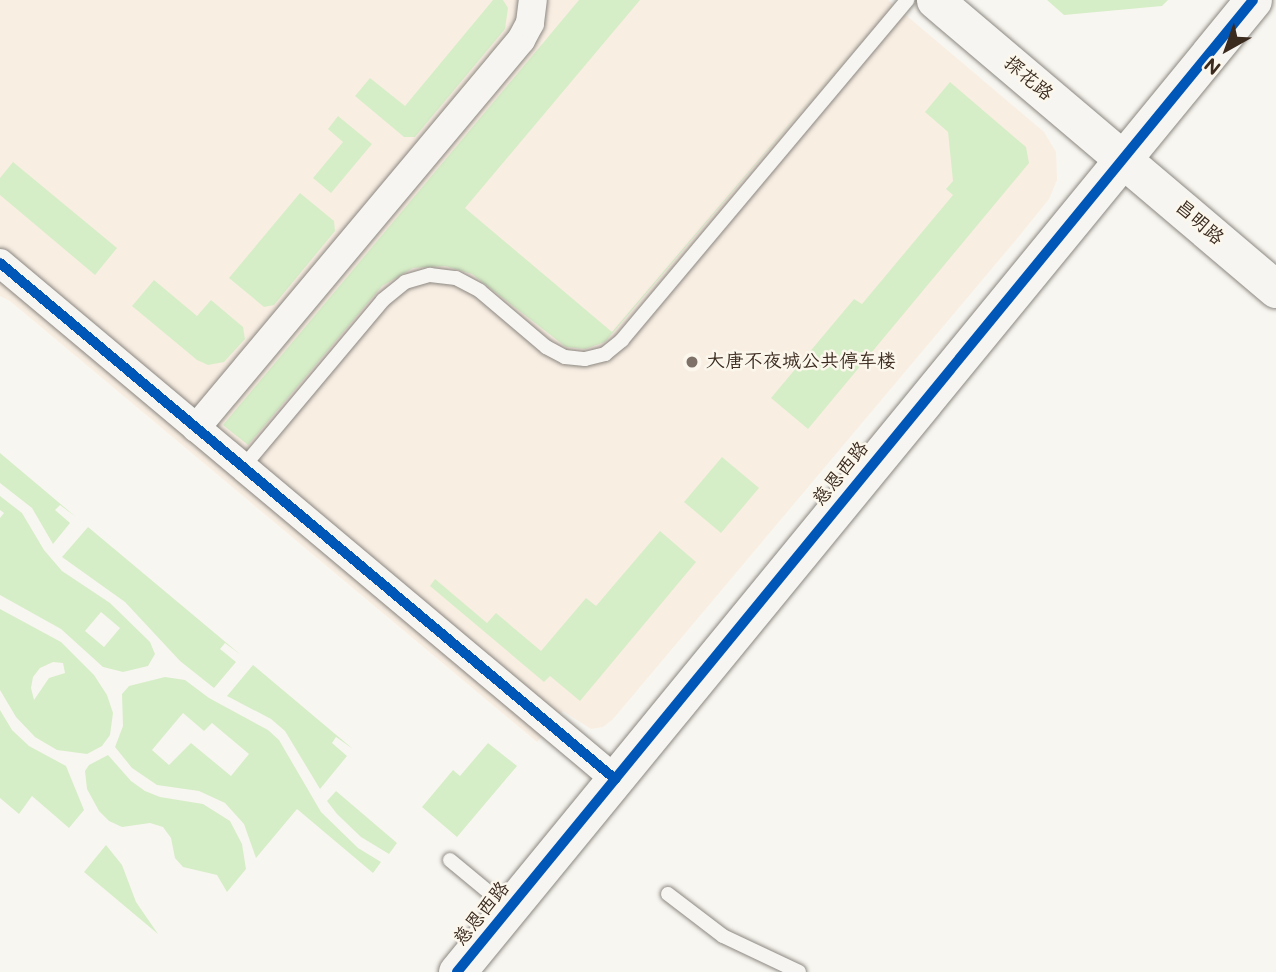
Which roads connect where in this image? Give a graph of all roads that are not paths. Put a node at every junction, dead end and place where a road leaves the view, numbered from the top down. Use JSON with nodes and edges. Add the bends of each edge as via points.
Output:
{"nodes":[{"id":1,"x":533,"y":0,"type":"edge"},
{"id":2,"x":907,"y":0,"type":"edge"},
{"id":3,"x":935,"y":0,"type":"edge"},
{"id":4,"x":1253,"y":0,"type":"edge"},
{"id":5,"x":1122,"y":157,"type":"junction"},
{"id":6,"x":0,"y":263,"type":"edge"},
{"id":7,"x":1276,"y":289,"type":"edge"},
{"id":8,"x":196,"y":428,"type":"junction"},
{"id":9,"x":243,"y":467,"type":"junction"},
{"id":10,"x":615,"y":779,"type":"junction"},
{"id":11,"x":450,"y":860,"type":"dead end"},
{"id":12,"x":668,"y":894,"type":"dead end"},
{"id":13,"x":509,"y":909,"type":"junction"},
{"id":14,"x":457,"y":972,"type":"edge"},
{"id":15,"x":799,"y":972,"type":"edge"}],
"edges":[{"from":1,"to":8,"type":"street","via":[[530,23],[521,40]]},
{"from":2,"to":9,"type":"lane","via":[[622,340],[605,354],[565,357],[480,291],[456,278],[430,275],[405,282],[383,300]]},
{"from":3,"to":5,"type":"street","name":"探花路"},
{"from":4,"to":5,"type":"street","name":"慈恩西路"},
{"from":5,"to":7,"type":"street","name":"昌明路"},
{"from":5,"to":10,"type":"street","name":"慈恩西路"},
{"from":6,"to":8,"type":"street"},
{"from":8,"to":9,"type":"street"},
{"from":9,"to":10,"type":"street"},
{"from":10,"to":13,"type":"street","name":"慈恩西路"},
{"from":11,"to":13,"type":"lane"},
{"from":12,"to":15,"type":"lane","via":[[723,936]]},
{"from":13,"to":14,"type":"street","name":"慈恩西路"}]}
